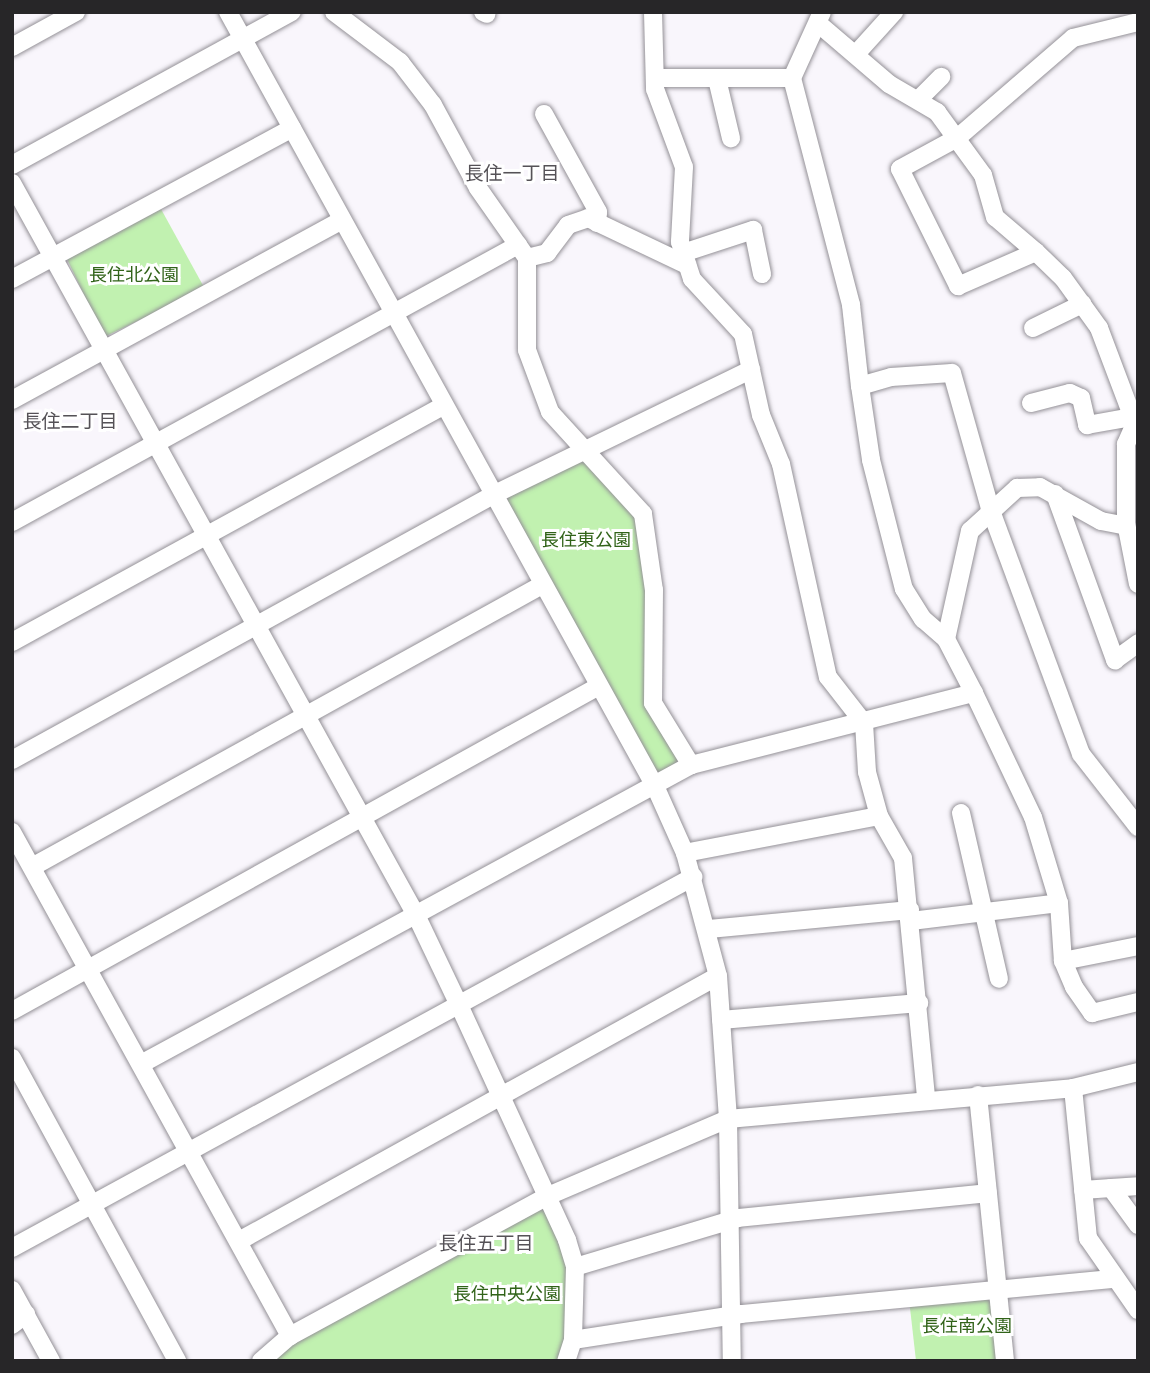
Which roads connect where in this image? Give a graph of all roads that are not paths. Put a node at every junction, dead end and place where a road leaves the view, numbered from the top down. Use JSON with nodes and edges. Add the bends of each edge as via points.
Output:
{"nodes":[{"id":1,"x":76,"y":12,"type":"edge"},
{"id":2,"x":228,"y":12,"type":"edge"},
{"id":3,"x":292,"y":12,"type":"edge"},
{"id":4,"x":334,"y":12,"type":"edge"},
{"id":5,"x":653,"y":12,"type":"edge"},
{"id":6,"x":894,"y":12,"type":"edge"},
{"id":7,"x":821,"y":19,"type":"edge"},
{"id":8,"x":1138,"y":22,"type":"edge"},
{"id":9,"x":242,"y":39,"type":"junction"},
{"id":10,"x":12,"y":47,"type":"edge"},
{"id":11,"x":856,"y":54,"type":"junction"},
{"id":12,"x":941,"y":77,"type":"dead end"},
{"id":13,"x":655,"y":78,"type":"junction"},
{"id":14,"x":792,"y":78,"type":"junction"},
{"id":15,"x":717,"y":79,"type":"junction"},
{"id":16,"x":918,"y":100,"type":"junction"},
{"id":17,"x":544,"y":114,"type":"dead end"},
{"id":18,"x":292,"y":128,"type":"junction"},
{"id":19,"x":731,"y":138,"type":"dead end"},
{"id":20,"x":957,"y":138,"type":"junction"},
{"id":21,"x":12,"y":165,"type":"edge"},
{"id":22,"x":12,"y":183,"type":"edge"},
{"id":23,"x":342,"y":220,"type":"junction"},
{"id":24,"x":597,"y":223,"type":"junction"},
{"id":25,"x":523,"y":251,"type":"junction"},
{"id":26,"x":1036,"y":252,"type":"junction"},
{"id":27,"x":50,"y":257,"type":"junction"},
{"id":28,"x":685,"y":259,"type":"junction"},
{"id":29,"x":762,"y":274,"type":"dead end"},
{"id":30,"x":12,"y":279,"type":"edge"},
{"id":31,"x":1082,"y":304,"type":"junction"},
{"id":32,"x":393,"y":313,"type":"junction"},
{"id":33,"x":1033,"y":328,"type":"dead end"},
{"id":34,"x":103,"y":351,"type":"junction"},
{"id":35,"x":751,"y":370,"type":"junction"},
{"id":36,"x":860,"y":386,"type":"junction"},
{"id":37,"x":12,"y":400,"type":"edge"},
{"id":38,"x":1031,"y":403,"type":"dead end"},
{"id":39,"x":443,"y":406,"type":"junction"},
{"id":40,"x":1138,"y":416,"type":"edge"},
{"id":41,"x":154,"y":443,"type":"junction"},
{"id":42,"x":589,"y":449,"type":"junction"},
{"id":43,"x":1055,"y":494,"type":"junction"},
{"id":44,"x":493,"y":495,"type":"junction"},
{"id":45,"x":990,"y":508,"type":"junction"},
{"id":46,"x":12,"y":522,"type":"edge"},
{"id":47,"x":1126,"y":526,"type":"junction"},
{"id":48,"x":205,"y":536,"type":"junction"},
{"id":49,"x":1138,"y":584,"type":"edge"},
{"id":50,"x":542,"y":585,"type":"junction"},
{"id":51,"x":256,"y":626,"type":"junction"},
{"id":52,"x":946,"y":639,"type":"junction"},
{"id":53,"x":12,"y":642,"type":"edge"},
{"id":54,"x":1138,"y":642,"type":"edge"},
{"id":55,"x":599,"y":686,"type":"junction"},
{"id":56,"x":974,"y":693,"type":"junction"},
{"id":57,"x":306,"y":715,"type":"junction"},
{"id":58,"x":864,"y":723,"type":"junction"},
{"id":59,"x":12,"y":760,"type":"edge"},
{"id":60,"x":691,"y":765,"type":"junction"},
{"id":61,"x":655,"y":786,"type":"junction"},
{"id":62,"x":961,"y":813,"type":"dead end"},
{"id":63,"x":879,"y":816,"type":"junction"},
{"id":64,"x":362,"y":819,"type":"junction"},
{"id":65,"x":1138,"y":827,"type":"edge"},
{"id":66,"x":12,"y":832,"type":"edge"},
{"id":67,"x":685,"y":853,"type":"junction"},
{"id":68,"x":32,"y":867,"type":"junction"},
{"id":69,"x":693,"y":877,"type":"junction"},
{"id":70,"x":1059,"y":903,"type":"junction"},
{"id":71,"x":987,"y":912,"type":"junction"},
{"id":72,"x":911,"y":915,"type":"junction"},
{"id":73,"x":417,"y":917,"type":"junction"},
{"id":74,"x":709,"y":929,"type":"junction"},
{"id":75,"x":1138,"y":946,"type":"edge"},
{"id":76,"x":1063,"y":961,"type":"junction"},
{"id":77,"x":87,"y":968,"type":"junction"},
{"id":78,"x":718,"y":976,"type":"junction"},
{"id":79,"x":999,"y":979,"type":"dead end"},
{"id":80,"x":1138,"y":1002,"type":"edge"},
{"id":81,"x":919,"y":1003,"type":"junction"},
{"id":82,"x":459,"y":1005,"type":"junction"},
{"id":83,"x":12,"y":1012,"type":"edge"},
{"id":84,"x":721,"y":1020,"type":"junction"},
{"id":85,"x":12,"y":1058,"type":"edge"},
{"id":86,"x":141,"y":1065,"type":"junction"},
{"id":87,"x":1138,"y":1072,"type":"edge"},
{"id":88,"x":1073,"y":1088,"type":"junction"},
{"id":89,"x":501,"y":1096,"type":"junction"},
{"id":90,"x":978,"y":1096,"type":"junction"},
{"id":91,"x":926,"y":1099,"type":"junction"},
{"id":92,"x":728,"y":1119,"type":"junction"},
{"id":93,"x":190,"y":1151,"type":"junction"},
{"id":94,"x":1138,"y":1186,"type":"edge"},
{"id":95,"x":1111,"y":1188,"type":"junction"},
{"id":96,"x":1083,"y":1190,"type":"junction"},
{"id":97,"x":988,"y":1192,"type":"junction"},
{"id":98,"x":548,"y":1196,"type":"junction"},
{"id":99,"x":93,"y":1204,"type":"junction"},
{"id":100,"x":730,"y":1219,"type":"junction"},
{"id":101,"x":1138,"y":1225,"type":"edge"},
{"id":102,"x":239,"y":1241,"type":"junction"},
{"id":103,"x":12,"y":1248,"type":"edge"},
{"id":104,"x":575,"y":1267,"type":"junction"},
{"id":105,"x":1114,"y":1279,"type":"junction"},
{"id":106,"x":998,"y":1289,"type":"junction"},
{"id":107,"x":12,"y":1290,"type":"edge"},
{"id":108,"x":1138,"y":1310,"type":"edge"},
{"id":109,"x":731,"y":1315,"type":"junction"},
{"id":110,"x":19,"y":1319,"type":"edge"},
{"id":111,"x":290,"y":1336,"type":"junction"},
{"id":112,"x":573,"y":1340,"type":"junction"},
{"id":113,"x":51,"y":1361,"type":"edge"},
{"id":114,"x":177,"y":1361,"type":"edge"},
{"id":115,"x":261,"y":1361,"type":"edge"},
{"id":116,"x":566,"y":1361,"type":"edge"},
{"id":117,"x":732,"y":1361,"type":"edge"},
{"id":118,"x":1005,"y":1361,"type":"edge"}],
"edges":[{"from":1,"to":10,"type":"street"},
{"from":2,"to":9,"type":"street"},
{"from":3,"to":9,"type":"street"},
{"from":4,"to":25,"type":"street","via":[[400,62]]},
{"from":5,"to":13,"type":"street"},
{"from":6,"to":11,"type":"street"},
{"from":7,"to":11,"type":"street"},
{"from":7,"to":14,"type":"street"},
{"from":8,"to":20,"type":"street","via":[[1073,38]]},
{"from":9,"to":18,"type":"street"},
{"from":9,"to":21,"type":"street"},
{"from":11,"to":16,"type":"street"},
{"from":12,"to":16,"type":"street"},
{"from":13,"to":15,"type":"street"},
{"from":13,"to":28,"type":"street","via":[[684,167]]},
{"from":14,"to":15,"type":"street"},
{"from":14,"to":36,"type":"street","via":[[851,305]]},
{"from":15,"to":19,"type":"street"},
{"from":16,"to":20,"type":"street","via":[[937,112]]},
{"from":17,"to":24,"type":"street","via":[[598,212]]},
{"from":18,"to":23,"type":"street"},
{"from":18,"to":27,"type":"street"},
{"from":20,"to":26,"type":"street","via":[[983,175],[995,217]]},
{"from":20,"to":26,"type":"street","via":[[900,169],[958,286]]},
{"from":22,"to":27,"type":"street"},
{"from":23,"to":32,"type":"street"},
{"from":23,"to":34,"type":"street"},
{"from":24,"to":25,"type":"street","via":[[588,218],[568,225],[547,253]]},
{"from":24,"to":28,"type":"street"},
{"from":25,"to":32,"type":"street"},
{"from":25,"to":42,"type":"street","via":[[527,350],[550,412]]},
{"from":26,"to":31,"type":"street"},
{"from":27,"to":30,"type":"street"},
{"from":27,"to":34,"type":"street"},
{"from":28,"to":29,"type":"street","via":[[753,230]]},
{"from":28,"to":35,"type":"street","via":[[692,279],[743,334]]},
{"from":31,"to":33,"type":"street"},
{"from":31,"to":40,"type":"street","via":[[1099,328],[1130,410]]},
{"from":32,"to":39,"type":"street"},
{"from":32,"to":41,"type":"street"},
{"from":34,"to":37,"type":"street"},
{"from":34,"to":41,"type":"street"},
{"from":35,"to":42,"type":"street"},
{"from":35,"to":58,"type":"street","via":[[781,464],[828,677]]},
{"from":36,"to":45,"type":"street","via":[[891,377],[952,373]]},
{"from":36,"to":52,"type":"street","via":[[872,460],[904,590]]},
{"from":38,"to":40,"type":"street","via":[[1070,393],[1081,398],[1087,425]]},
{"from":39,"to":44,"type":"street"},
{"from":39,"to":48,"type":"street"},
{"from":40,"to":47,"type":"street","via":[[1126,444]]},
{"from":41,"to":46,"type":"street"},
{"from":41,"to":48,"type":"street"},
{"from":42,"to":44,"type":"street"},
{"from":42,"to":60,"type":"street","via":[[643,514],[654,590],[653,703]]},
{"from":43,"to":45,"type":"street","via":[[1040,487],[1017,488]]},
{"from":43,"to":47,"type":"street","via":[[1101,521]]},
{"from":43,"to":54,"type":"street","via":[[1115,660]]},
{"from":44,"to":50,"type":"street"},
{"from":44,"to":51,"type":"street"},
{"from":45,"to":52,"type":"street","via":[[970,531]]},
{"from":45,"to":65,"type":"street","via":[[1081,754]]},
{"from":47,"to":49,"type":"street"},
{"from":48,"to":51,"type":"street"},
{"from":48,"to":53,"type":"street"},
{"from":50,"to":55,"type":"street"},
{"from":50,"to":57,"type":"street"},
{"from":51,"to":57,"type":"street"},
{"from":51,"to":59,"type":"street"},
{"from":52,"to":56,"type":"street"},
{"from":55,"to":61,"type":"street"},
{"from":55,"to":64,"type":"street"},
{"from":56,"to":58,"type":"street"},
{"from":56,"to":70,"type":"street","via":[[1033,817]]},
{"from":57,"to":64,"type":"street"},
{"from":57,"to":68,"type":"street"},
{"from":58,"to":60,"type":"street"},
{"from":58,"to":63,"type":"street","via":[[867,772]]},
{"from":60,"to":61,"type":"street"},
{"from":61,"to":67,"type":"street"},
{"from":61,"to":73,"type":"street"},
{"from":62,"to":71,"type":"street"},
{"from":63,"to":67,"type":"street"},
{"from":63,"to":72,"type":"street","via":[[903,859]]},
{"from":64,"to":73,"type":"street"},
{"from":64,"to":77,"type":"street"},
{"from":66,"to":68,"type":"street"},
{"from":67,"to":69,"type":"street"},
{"from":68,"to":77,"type":"street"},
{"from":69,"to":74,"type":"street"},
{"from":69,"to":82,"type":"street"},
{"from":70,"to":71,"type":"street"},
{"from":70,"to":76,"type":"street"},
{"from":71,"to":72,"type":"street"},
{"from":71,"to":79,"type":"street"},
{"from":72,"to":74,"type":"street"},
{"from":72,"to":81,"type":"street"},
{"from":73,"to":82,"type":"street"},
{"from":73,"to":86,"type":"street"},
{"from":74,"to":78,"type":"street"},
{"from":75,"to":76,"type":"street"},
{"from":76,"to":80,"type":"street","via":[[1092,1013]]},
{"from":77,"to":83,"type":"street"},
{"from":77,"to":86,"type":"street"},
{"from":78,"to":84,"type":"street"},
{"from":78,"to":89,"type":"street"},
{"from":81,"to":84,"type":"street"},
{"from":81,"to":91,"type":"street"},
{"from":82,"to":89,"type":"street"},
{"from":82,"to":93,"type":"street"},
{"from":84,"to":92,"type":"street"},
{"from":85,"to":99,"type":"street"},
{"from":86,"to":93,"type":"street"},
{"from":87,"to":88,"type":"street"},
{"from":88,"to":90,"type":"street"},
{"from":88,"to":96,"type":"street"},
{"from":89,"to":98,"type":"street"},
{"from":89,"to":102,"type":"street"},
{"from":90,"to":91,"type":"street"},
{"from":90,"to":97,"type":"street"},
{"from":91,"to":92,"type":"street"},
{"from":92,"to":98,"type":"street"},
{"from":92,"to":100,"type":"street"},
{"from":93,"to":99,"type":"street"},
{"from":93,"to":102,"type":"street"},
{"from":94,"to":95,"type":"street"},
{"from":95,"to":96,"type":"street"},
{"from":95,"to":101,"type":"street"},
{"from":96,"to":105,"type":"street","via":[[1088,1238]]},
{"from":97,"to":100,"type":"street"},
{"from":97,"to":106,"type":"street"},
{"from":98,"to":104,"type":"street"},
{"from":98,"to":111,"type":"street"},
{"from":99,"to":103,"type":"street"},
{"from":99,"to":114,"type":"street"},
{"from":100,"to":104,"type":"street"},
{"from":100,"to":109,"type":"street"},
{"from":102,"to":111,"type":"street"},
{"from":104,"to":112,"type":"street"},
{"from":105,"to":106,"type":"street"},
{"from":105,"to":108,"type":"street"},
{"from":106,"to":109,"type":"street"},
{"from":106,"to":118,"type":"street"},
{"from":107,"to":110,"type":"street"},
{"from":109,"to":112,"type":"street"},
{"from":109,"to":117,"type":"street"},
{"from":110,"to":113,"type":"street"},
{"from":111,"to":115,"type":"street"},
{"from":112,"to":116,"type":"street"}]}
